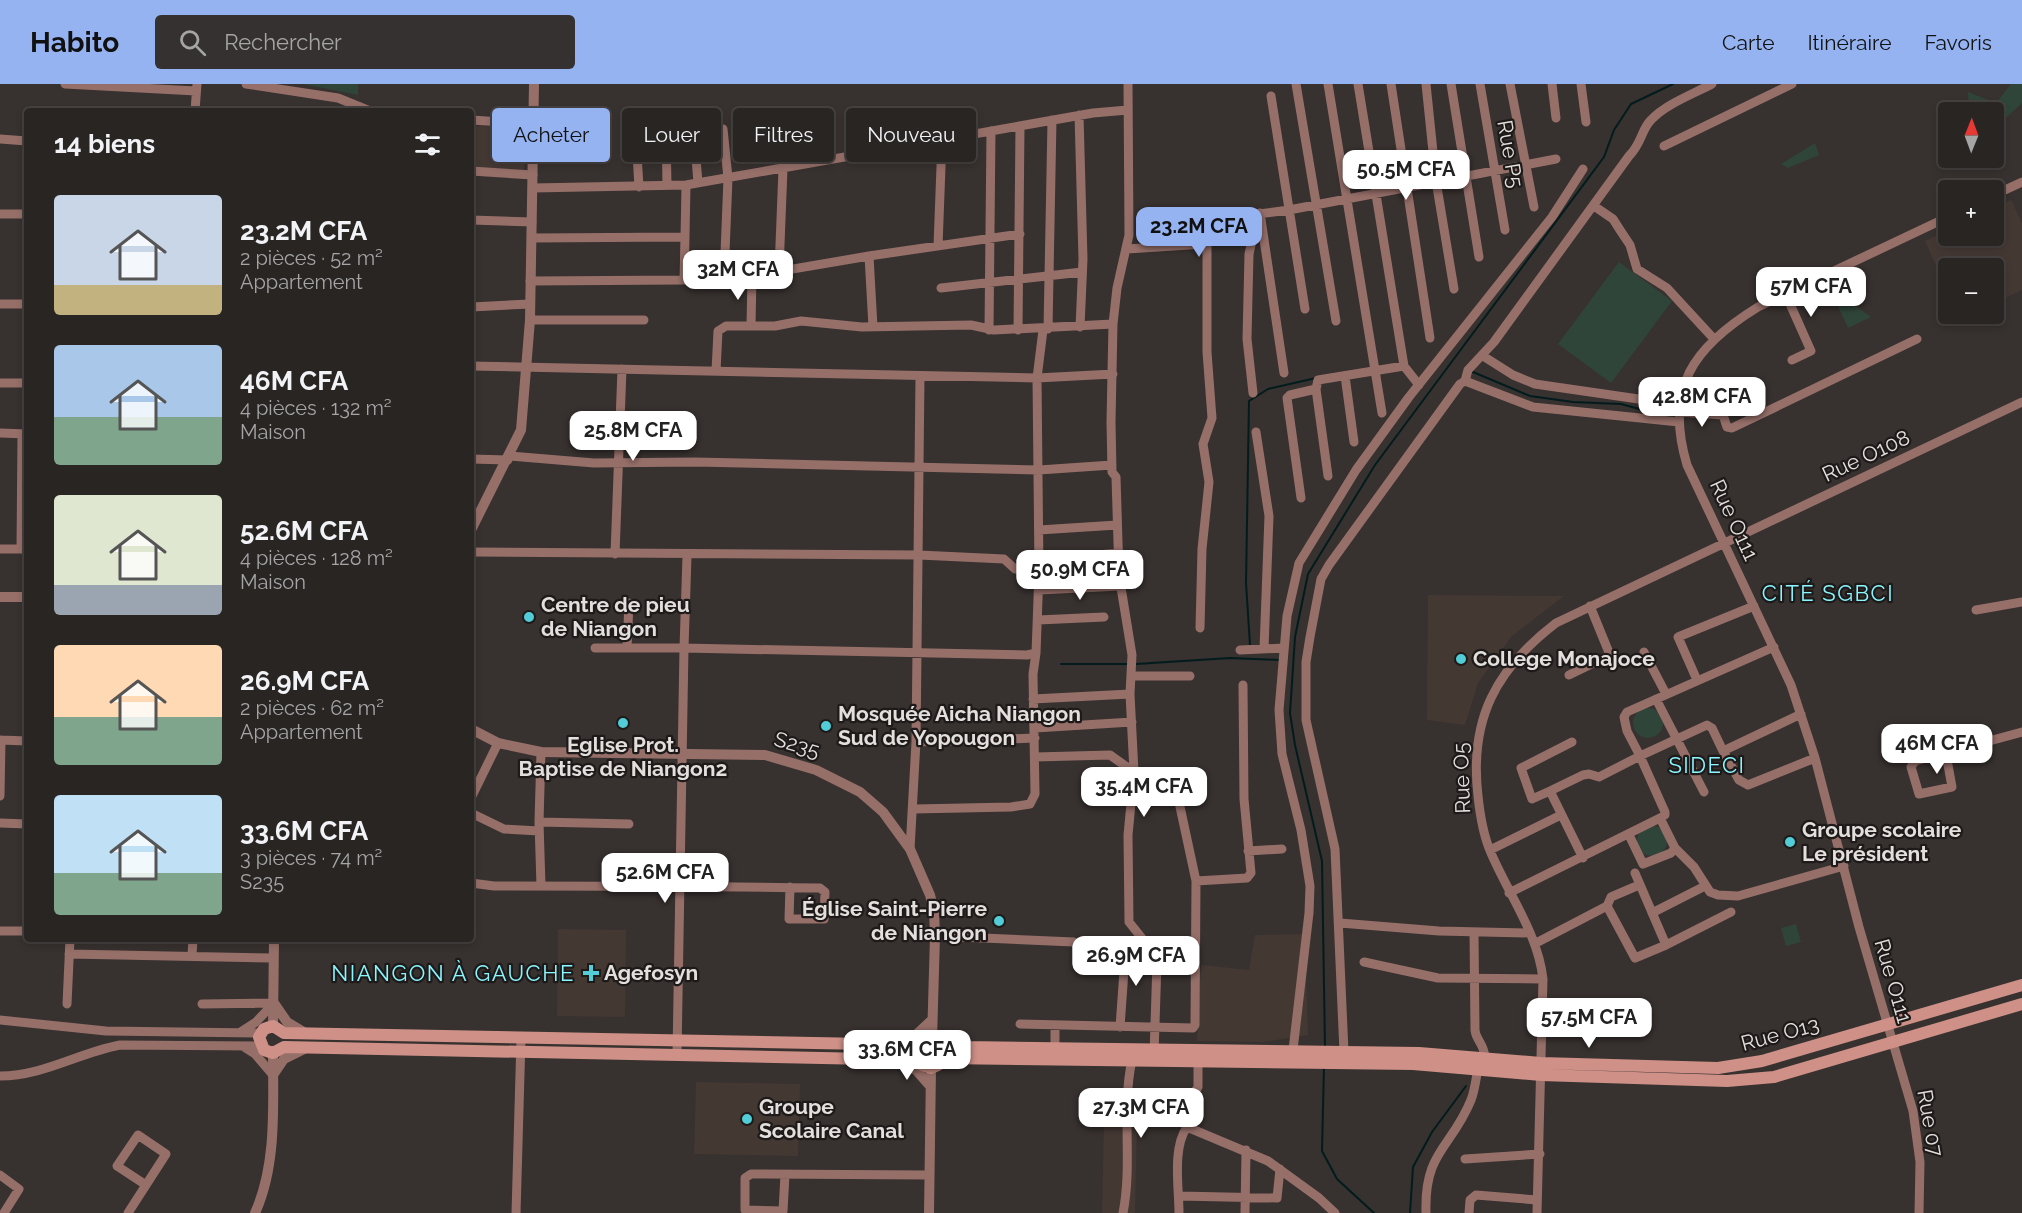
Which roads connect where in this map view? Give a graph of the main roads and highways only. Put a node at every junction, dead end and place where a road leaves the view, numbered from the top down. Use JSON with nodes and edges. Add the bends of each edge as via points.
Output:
{"nodes":[{"id":1,"x":2022,"y":986,"type":"edge"},
{"id":2,"x":2022,"y":1004,"type":"edge"},
{"id":3,"x":279,"y":1030,"type":"junction"},
{"id":4,"x":937,"y":1042,"type":"junction"},
{"id":5,"x":521,"y":1045,"type":"junction"},
{"id":6,"x":918,"y":1045,"type":"junction"},
{"id":7,"x":279,"y":1050,"type":"junction"},
{"id":8,"x":1154,"y":1055,"type":"junction"},
{"id":9,"x":1314,"y":1056,"type":"junction"},
{"id":10,"x":943,"y":1058,"type":"junction"},
{"id":11,"x":917,"y":1060,"type":"junction"},
{"id":12,"x":1541,"y":1069,"type":"junction"}],
"edges":[{"from":1,"to":12,"type":"main road","name":"Rue O13","via":[[1730,1067]]},
{"from":2,"to":12,"type":"main road","name":"Rue O13","via":[[1761,1079],[1682,1081]]},
{"from":3,"to":5,"type":"main road"},
{"from":3,"to":7,"type":"main road"},
{"from":3,"to":7,"type":"main road","via":[[260,1040]]},
{"from":4,"to":6,"type":"main road"},
{"from":4,"to":8,"type":"main road"},
{"from":4,"to":10,"type":"main road"},
{"from":5,"to":6,"type":"main road","via":[[678,1041]]},
{"from":5,"to":7,"type":"main road"},
{"from":5,"to":11,"type":"main road","via":[[677,1054]]},
{"from":6,"to":11,"type":"main road"},
{"from":8,"to":9,"type":"main road","via":[[1198,1061]]},
{"from":8,"to":9,"type":"main road","via":[[1293,1050]]},
{"from":8,"to":10,"type":"main road","via":[[1132,1060]]},
{"from":9,"to":12,"type":"main road"},
{"from":10,"to":11,"type":"main road","via":[[931,1068]]}]}
